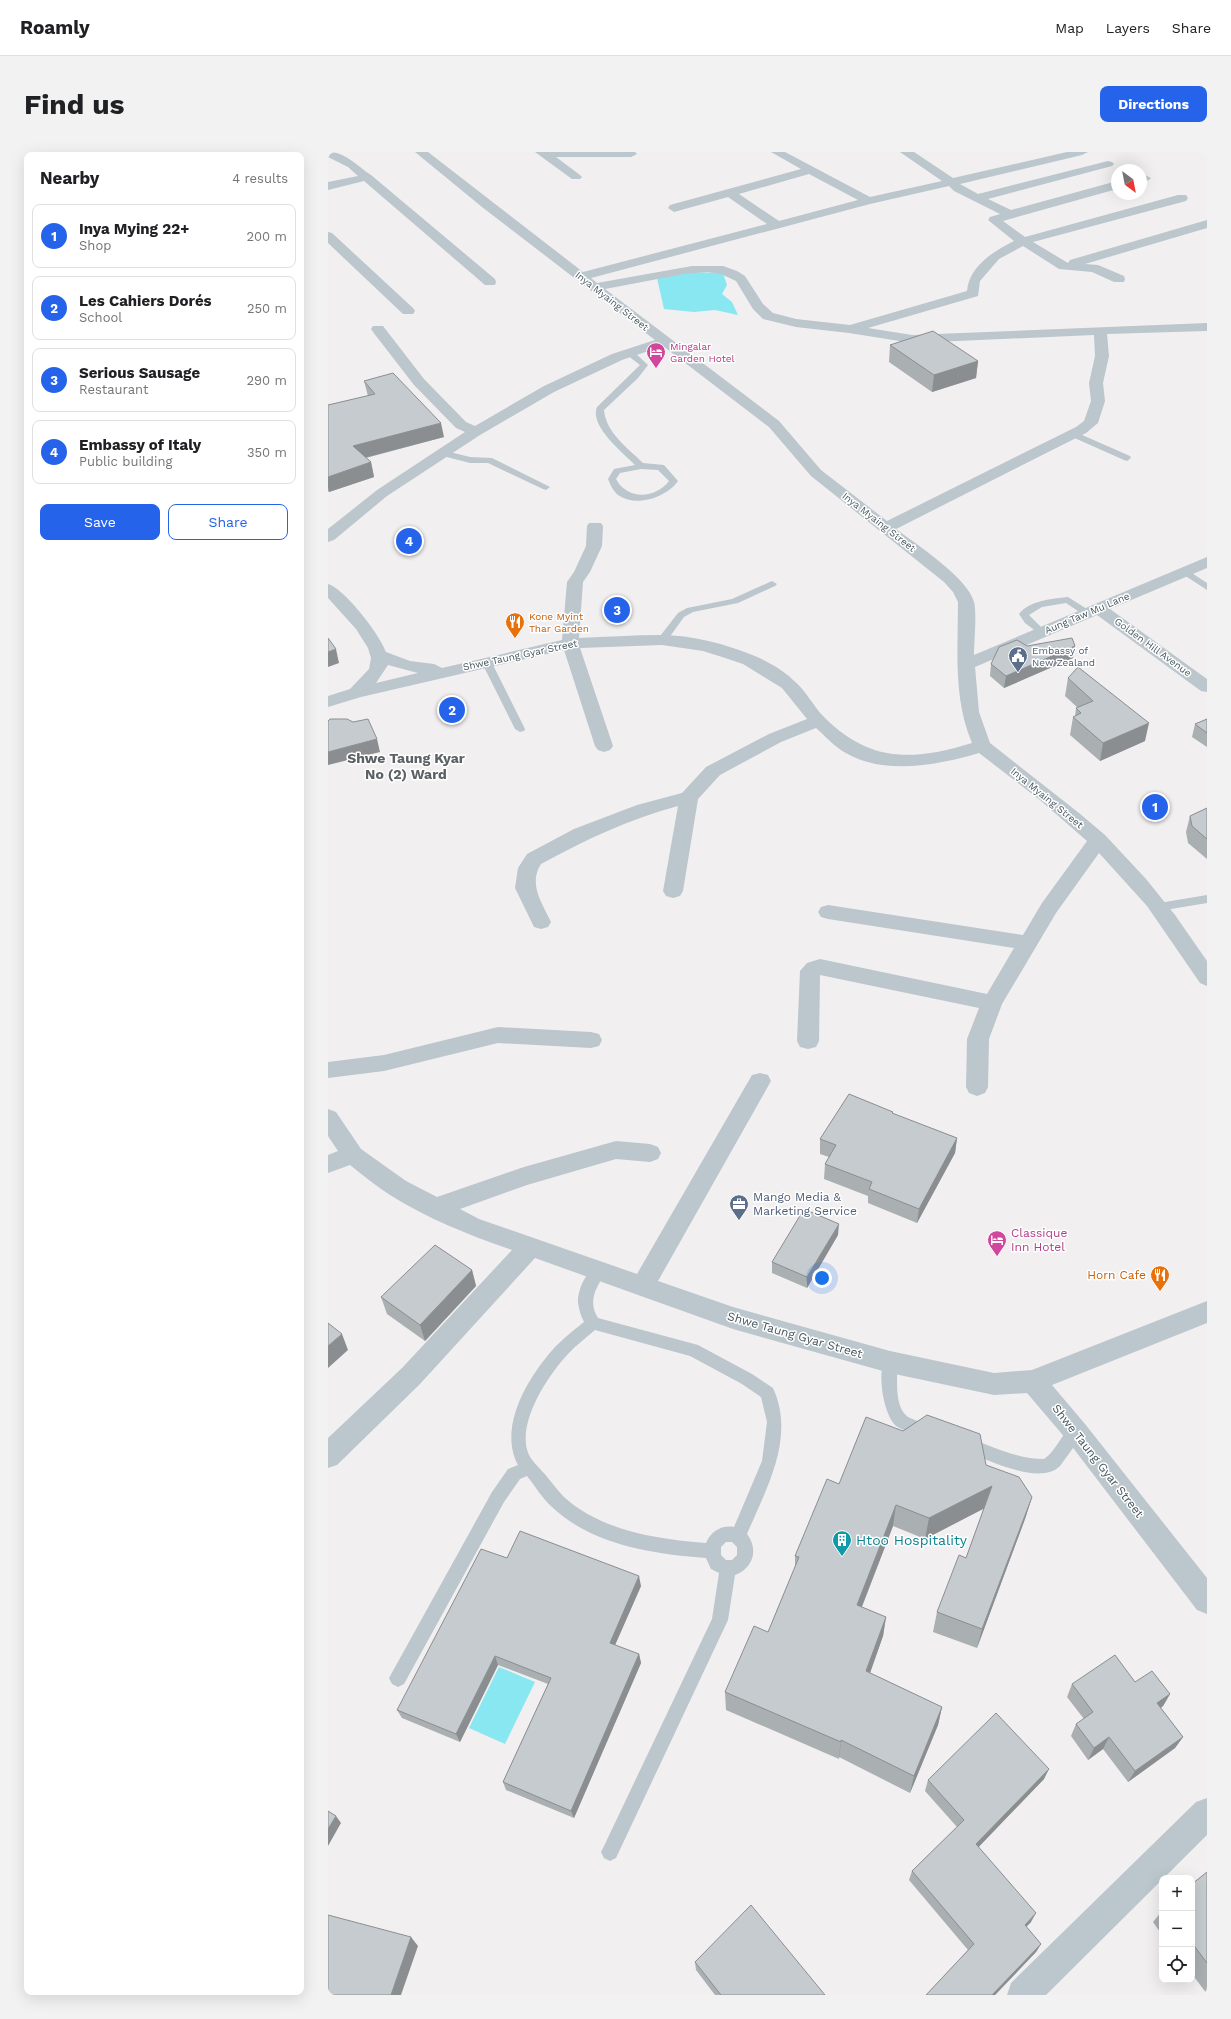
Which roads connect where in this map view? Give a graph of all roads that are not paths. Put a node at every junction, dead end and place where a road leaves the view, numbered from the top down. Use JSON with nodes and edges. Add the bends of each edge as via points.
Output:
{"nodes":[{"id":1,"x":541,"y":152,"type":"edge"},
{"id":2,"x":777,"y":152,"type":"edge"},
{"id":3,"x":906,"y":152,"type":"edge"},
{"id":4,"x":1082,"y":152,"type":"edge"},
{"id":5,"x":328,"y":153,"type":"edge"},
{"id":6,"x":426,"y":153,"type":"edge"},
{"id":7,"x":631,"y":154,"type":"dead end"},
{"id":8,"x":1017,"y":155,"type":"dead end"},
{"id":9,"x":1034,"y":164,"type":"junction"},
{"id":10,"x":1108,"y":164,"type":"dead end"},
{"id":11,"x":811,"y":170,"type":"junction"},
{"id":12,"x":367,"y":177,"type":"junction"},
{"id":13,"x":576,"y":177,"type":"dead end"},
{"id":14,"x":952,"y":183,"type":"junction"},
{"id":15,"x":328,"y":186,"type":"edge"},
{"id":16,"x":1111,"y":187,"type":"edge"},
{"id":17,"x":728,"y":192,"type":"junction"},
{"id":18,"x":978,"y":198,"type":"junction"},
{"id":19,"x":1182,"y":198,"type":"dead end"},
{"id":20,"x":868,"y":201,"type":"junction"},
{"id":21,"x":674,"y":208,"type":"dead end"},
{"id":22,"x":1010,"y":214,"type":"junction"},
{"id":23,"x":1207,"y":224,"type":"edge"},
{"id":24,"x":777,"y":225,"type":"junction"},
{"id":25,"x":328,"y":236,"type":"edge"},
{"id":26,"x":1023,"y":241,"type":"junction"},
{"id":27,"x":1063,"y":266,"type":"junction"},
{"id":28,"x":581,"y":277,"type":"junction"},
{"id":29,"x":1119,"y":279,"type":"dead end"},
{"id":30,"x":490,"y":282,"type":"dead end"},
{"id":31,"x":594,"y":287,"type":"junction"},
{"id":32,"x":408,"y":311,"type":"dead end"},
{"id":33,"x":1207,"y":327,"type":"edge"},
{"id":34,"x":378,"y":329,"type":"dead end"},
{"id":35,"x":851,"y":329,"type":"junction"},
{"id":36,"x":1100,"y":331,"type":"junction"},
{"id":37,"x":664,"y":341,"type":"junction"},
{"id":38,"x":630,"y":353,"type":"junction"},
{"id":39,"x":475,"y":432,"type":"junction"},
{"id":40,"x":1073,"y":434,"type":"junction"},
{"id":41,"x":442,"y":453,"type":"junction"},
{"id":42,"x":1127,"y":458,"type":"dead end"},
{"id":43,"x":641,"y":466,"type":"junction"},
{"id":44,"x":546,"y":487,"type":"dead end"},
{"id":45,"x":595,"y":526,"type":"dead end"},
{"id":46,"x":886,"y":527,"type":"junction"},
{"id":47,"x":328,"y":537,"type":"edge"},
{"id":48,"x":1207,"y":562,"type":"edge"},
{"id":49,"x":1184,"y":572,"type":"junction"},
{"id":50,"x":772,"y":584,"type":"dead end"},
{"id":51,"x":1207,"y":587,"type":"edge"},
{"id":52,"x":328,"y":589,"type":"edge"},
{"id":53,"x":1093,"y":610,"type":"junction"},
{"id":54,"x":1041,"y":632,"type":"junction"},
{"id":55,"x":662,"y":640,"type":"junction"},
{"id":56,"x":570,"y":642,"type":"junction"},
{"id":57,"x":380,"y":656,"type":"junction"},
{"id":58,"x":487,"y":663,"type":"junction"},
{"id":59,"x":967,"y":664,"type":"junction"},
{"id":60,"x":457,"y":669,"type":"junction"},
{"id":61,"x":1207,"y":687,"type":"edge"},
{"id":62,"x":356,"y":693,"type":"junction"},
{"id":63,"x":328,"y":702,"type":"edge"},
{"id":64,"x":818,"y":721,"type":"junction"},
{"id":65,"x":520,"y":730,"type":"dead end"},
{"id":66,"x":604,"y":746,"type":"dead end"},
{"id":67,"x":983,"y":746,"type":"junction"},
{"id":68,"x":689,"y":797,"type":"junction"},
{"id":69,"x":1098,"y":840,"type":"junction"},
{"id":70,"x":673,"y":891,"type":"dead end"},
{"id":71,"x":1207,"y":899,"type":"edge"},
{"id":72,"x":1159,"y":907,"type":"junction"},
{"id":73,"x":828,"y":912,"type":"dead end"},
{"id":74,"x":541,"y":922,"type":"dead end"},
{"id":75,"x":1028,"y":943,"type":"junction"},
{"id":76,"x":1207,"y":978,"type":"edge"},
{"id":77,"x":992,"y":1003,"type":"junction"},
{"id":78,"x":591,"y":1040,"type":"dead end"},
{"id":79,"x":808,"y":1041,"type":"dead end"},
{"id":80,"x":328,"y":1070,"type":"edge"},
{"id":81,"x":760,"y":1081,"type":"dead end"},
{"id":82,"x":977,"y":1087,"type":"dead end"},
{"id":83,"x":328,"y":1118,"type":"edge"},
{"id":84,"x":650,"y":1153,"type":"dead end"},
{"id":85,"x":352,"y":1155,"type":"junction"},
{"id":86,"x":328,"y":1164,"type":"edge"},
{"id":87,"x":435,"y":1208,"type":"junction"},
{"id":88,"x":530,"y":1247,"type":"junction"},
{"id":89,"x":598,"y":1272,"type":"junction"},
{"id":90,"x":642,"y":1287,"type":"junction"},
{"id":91,"x":1204,"y":1318,"type":"edge"},
{"id":92,"x":593,"y":1324,"type":"junction"},
{"id":93,"x":890,"y":1362,"type":"junction"},
{"id":94,"x":1033,"y":1381,"type":"junction"},
{"id":95,"x":1076,"y":1432,"type":"junction"},
{"id":96,"x":940,"y":1435,"type":"edge"},
{"id":97,"x":955,"y":1440,"type":"edge"},
{"id":98,"x":328,"y":1456,"type":"edge"},
{"id":99,"x":530,"y":1467,"type":"junction"},
{"id":100,"x":738,"y":1537,"type":"junction"},
{"id":101,"x":711,"y":1551,"type":"junction"},
{"id":102,"x":728,"y":1568,"type":"junction"},
{"id":103,"x":1207,"y":1600,"type":"edge"},
{"id":104,"x":398,"y":1678,"type":"dead end"},
{"id":105,"x":1207,"y":1813,"type":"edge"},
{"id":106,"x":610,"y":1852,"type":"dead end"},
{"id":107,"x":1023,"y":1995,"type":"edge"}],
"edges":[{"from":1,"to":7,"type":"street"},
{"from":1,"to":13,"type":"street"},
{"from":2,"to":11,"type":"street"},
{"from":3,"to":14,"type":"street"},
{"from":4,"to":9,"type":"street"},
{"from":5,"to":12,"type":"street","via":[[352,164]]},
{"from":6,"to":28,"type":"street","name":"Inya Myaing Street"},
{"from":8,"to":9,"type":"street"},
{"from":9,"to":14,"type":"street"},
{"from":10,"to":18,"type":"street"},
{"from":11,"to":17,"type":"street"},
{"from":11,"to":20,"type":"street"},
{"from":12,"to":15,"type":"street"},
{"from":12,"to":30,"type":"street"},
{"from":14,"to":18,"type":"street","via":[[958,189]]},
{"from":14,"to":20,"type":"street"},
{"from":16,"to":22,"type":"street"},
{"from":17,"to":21,"type":"street"},
{"from":17,"to":24,"type":"street"},
{"from":18,"to":22,"type":"street"},
{"from":19,"to":26,"type":"street"},
{"from":20,"to":24,"type":"street"},
{"from":22,"to":26,"type":"street","via":[[994,220]]},
{"from":23,"to":27,"type":"street"},
{"from":24,"to":28,"type":"street"},
{"from":25,"to":32,"type":"street"},
{"from":26,"to":27,"type":"street"},
{"from":26,"to":35,"type":"street","via":[[995,256],[974,280],[973,293],[960,299]]},
{"from":27,"to":29,"type":"street","via":[[1094,268]]},
{"from":28,"to":31,"type":"street","name":"Inya Myaing Street"},
{"from":31,"to":35,"type":"street","via":[[696,269],[725,270],[745,283],[767,316]]},
{"from":31,"to":37,"type":"street","name":"Inya Myaing Street"},
{"from":33,"to":36,"type":"street"},
{"from":34,"to":39,"type":"street","via":[[419,382],[461,424]]},
{"from":35,"to":36,"type":"street","via":[[887,337],[912,339]]},
{"from":36,"to":40,"type":"street","via":[[1102,356],[1096,383],[1098,401],[1091,422]]},
{"from":37,"to":38,"type":"street"},
{"from":37,"to":46,"type":"street","name":"Inya Myaing Street","via":[[774,424],[816,473]]},
{"from":38,"to":39,"type":"street","via":[[549,389]]},
{"from":38,"to":43,"type":"lane","via":[[644,365],[638,375],[600,409],[601,421]]},
{"from":39,"to":41,"type":"street"},
{"from":40,"to":42,"type":"lane"},
{"from":40,"to":46,"type":"street"},
{"from":41,"to":44,"type":"lane","via":[[470,460],[489,460]]},
{"from":41,"to":47,"type":"street","via":[[382,493]]},
{"from":43,"to":43,"type":"lane","via":[[661,467],[674,481],[670,488],[641,498],[625,495],[612,479],[617,471]]},
{"from":45,"to":56,"type":"street","via":[[594,546],[575,582]]},
{"from":46,"to":59,"type":"street","name":"Inya Myaing Street","via":[[950,578],[960,590],[966,602]]},
{"from":48,"to":49,"type":"street","name":"Aung Taw Mu Lane"},
{"from":49,"to":51,"type":"lane"},
{"from":49,"to":53,"type":"street","name":"Aung Taw Mu Lane"},
{"from":50,"to":55,"type":"lane","via":[[735,601],[690,610],[681,615]]},
{"from":52,"to":57,"type":"street","via":[[362,627]]},
{"from":53,"to":54,"type":"street","name":"Aung Taw Mu Lane"},
{"from":53,"to":54,"type":"lane","via":[[1068,600],[1029,609],[1024,614]]},
{"from":53,"to":61,"type":"street","name":"Golden Hill Avenue"},
{"from":54,"to":59,"type":"street","name":"Aung Taw Mu Lane"},
{"from":55,"to":56,"type":"street","name":"Shwe Taung Gyar Street"},
{"from":55,"to":64,"type":"street","name":"Shwe Taung Gyar Street","via":[[705,646],[749,660],[788,684]]},
{"from":56,"to":58,"type":"street","name":"Shwe Taung Gyar Street"},
{"from":56,"to":66,"type":"street"},
{"from":57,"to":60,"type":"street","via":[[409,667]]},
{"from":57,"to":62,"type":"street","via":[[378,668]]},
{"from":58,"to":60,"type":"street","name":"Shwe Taung Gyar Street"},
{"from":58,"to":65,"type":"lane"},
{"from":59,"to":67,"type":"street","name":"Inya Myaing Street","via":[[967,693],[972,720]]},
{"from":60,"to":62,"type":"street","name":"Shwe Taung Gyar Street"},
{"from":62,"to":63,"type":"street","name":"Shwe Taung Gyar Street"},
{"from":64,"to":67,"type":"street","name":"Shwe Taung Gyar Street","via":[[851,748],[868,755],[896,761],[924,760]]},
{"from":64,"to":68,"type":"street","via":[[775,738],[713,771]]},
{"from":67,"to":69,"type":"street","name":"Inya Myaing Street"},
{"from":68,"to":70,"type":"street"},
{"from":68,"to":74,"type":"street","via":[[644,809],[588,831],[534,859],[528,868],[526,888]]},
{"from":69,"to":72,"type":"street","name":"Inya Myaing Street"},
{"from":69,"to":75,"type":"street","via":[[1049,908]]},
{"from":71,"to":72,"type":"lane"},
{"from":72,"to":76,"type":"street","name":"Inya Myaing Street"},
{"from":73,"to":75,"type":"street"},
{"from":75,"to":77,"type":"street"},
{"from":77,"to":79,"type":"street","via":[[820,967],[814,968],[810,971]]},
{"from":77,"to":82,"type":"street","via":[[978,1039]]},
{"from":78,"to":80,"type":"street","via":[[498,1035],[384,1063]]},
{"from":81,"to":90,"type":"street"},
{"from":83,"to":85,"type":"street","name":"Shwe Taung Gyar Street"},
{"from":84,"to":87,"type":"street","via":[[616,1150],[524,1176]]},
{"from":85,"to":86,"type":"street"},
{"from":85,"to":87,"type":"street","name":"Shwe Taung Gyar Street","via":[[398,1188]]},
{"from":87,"to":88,"type":"street","name":"Shwe Taung Gyar Street","via":[[471,1226]]},
{"from":88,"to":89,"type":"street","name":"Shwe Taung Gyar Street"},
{"from":88,"to":98,"type":"street","via":[[411,1376]]},
{"from":89,"to":90,"type":"street","name":"Shwe Taung Gyar Street"},
{"from":89,"to":92,"type":"lane","via":[[584,1299],[586,1314]]},
{"from":90,"to":93,"type":"street","name":"Shwe Taung Gyar Street","via":[[733,1318]]},
{"from":91,"to":94,"type":"street"},
{"from":92,"to":99,"type":"lane","via":[[560,1352],[524,1408],[518,1433],[521,1455]]},
{"from":92,"to":100,"type":"lane","via":[[693,1350],[768,1393],[775,1422],[770,1461]]},
{"from":93,"to":94,"type":"street","name":"Shwe Taung Gyar Street","via":[[994,1384]]},
{"from":93,"to":96,"type":"lane","via":[[892,1402],[897,1415],[902,1422]]},
{"from":94,"to":95,"type":"street","name":"Shwe Taung Gyar Street"},
{"from":95,"to":97,"type":"lane","via":[[1051,1464],[1041,1467],[1029,1466]]},
{"from":95,"to":103,"type":"street","name":"Shwe Taung Gyar Street"},
{"from":99,"to":101,"type":"lane","via":[[557,1501],[577,1517],[618,1536],[665,1547]]},
{"from":99,"to":104,"type":"lane","via":[[514,1474],[498,1496]]},
{"from":100,"to":101,"type":"lane","via":[[729,1534],[720,1537],[713,1543]]},
{"from":100,"to":102,"type":"lane","via":[[744,1542],[744,1560],[737,1566]]},
{"from":101,"to":102,"type":"lane","via":[[713,1560]]},
{"from":102,"to":106,"type":"lane","via":[[720,1620]]},
{"from":105,"to":107,"type":"street"}]}
